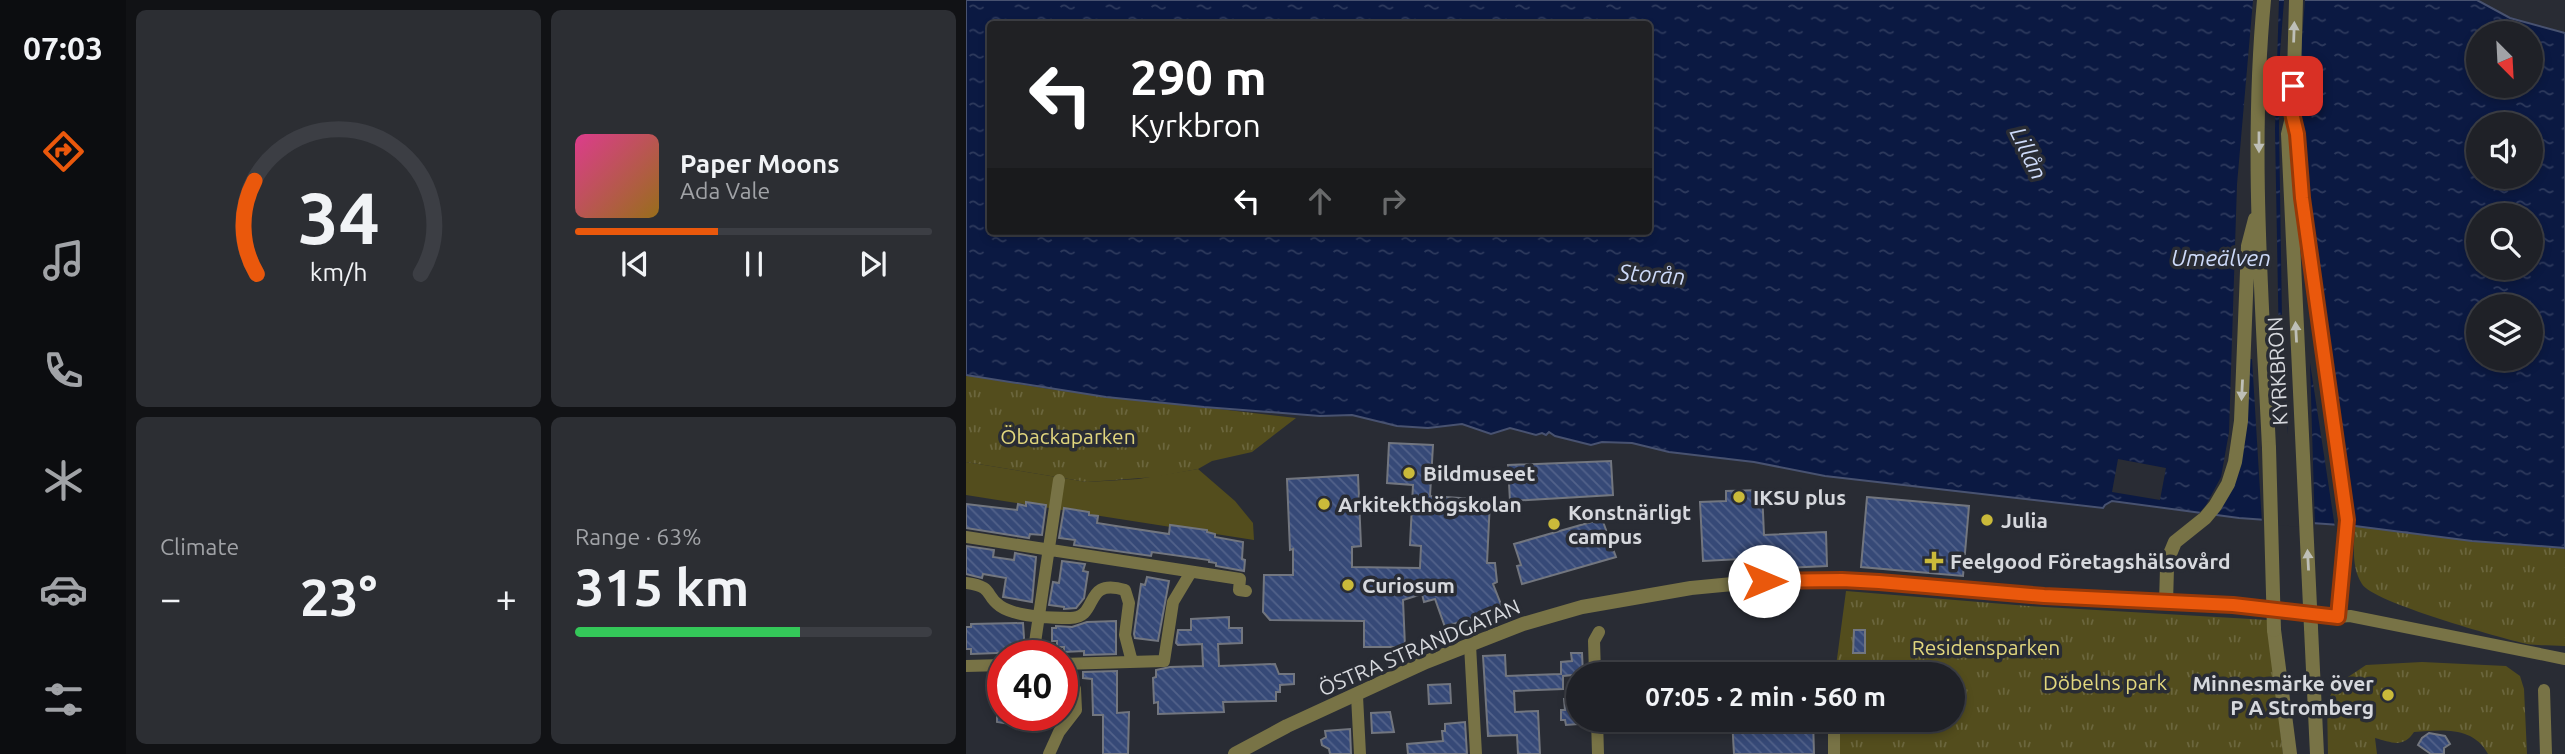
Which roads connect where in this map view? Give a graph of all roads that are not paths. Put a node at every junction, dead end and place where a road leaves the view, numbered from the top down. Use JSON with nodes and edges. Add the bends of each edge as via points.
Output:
{"nodes":[{"id":1,"x":2264,"y":0,"type":"edge"},
{"id":2,"x":2296,"y":0,"type":"edge"},
{"id":3,"x":2292,"y":113,"type":"junction"},
{"id":4,"x":2259,"y":201,"type":"junction"},
{"id":5,"x":1059,"y":480,"type":"dead end"},
{"id":6,"x":966,"y":537,"type":"edge"},
{"id":7,"x":1050,"y":550,"type":"junction"},
{"id":8,"x":1191,"y":572,"type":"junction"},
{"id":9,"x":966,"y":583,"type":"edge"},
{"id":10,"x":1246,"y":591,"type":"dead end"},
{"id":11,"x":2166,"y":603,"type":"junction"},
{"id":12,"x":1039,"y":617,"type":"junction"},
{"id":13,"x":2338,"y":617,"type":"junction"},
{"id":14,"x":1599,"y":632,"type":"dead end"},
{"id":15,"x":1035,"y":640,"type":"edge"},
{"id":16,"x":1470,"y":645,"type":"junction"},
{"id":17,"x":2565,"y":659,"type":"edge"},
{"id":18,"x":1132,"y":662,"type":"junction"},
{"id":19,"x":1595,"y":662,"type":"edge"},
{"id":20,"x":1078,"y":664,"type":"edge"},
{"id":21,"x":987,"y":665,"type":"edge"},
{"id":22,"x":966,"y":666,"type":"edge"},
{"id":23,"x":2544,"y":690,"type":"dead end"},
{"id":24,"x":1357,"y":696,"type":"junction"},
{"id":25,"x":1060,"y":731,"type":"edge"},
{"id":26,"x":1597,"y":732,"type":"edge"},
{"id":27,"x":1834,"y":732,"type":"edge"},
{"id":28,"x":1049,"y":754,"type":"edge"},
{"id":29,"x":1236,"y":754,"type":"edge"},
{"id":30,"x":1360,"y":754,"type":"edge"},
{"id":31,"x":1476,"y":754,"type":"edge"},
{"id":32,"x":1598,"y":754,"type":"edge"},
{"id":33,"x":1834,"y":754,"type":"edge"},
{"id":34,"x":2290,"y":754,"type":"edge"},
{"id":35,"x":2317,"y":754,"type":"edge"},
{"id":36,"x":2546,"y":754,"type":"edge"}],
"edges":[{"from":1,"to":4,"type":"street","name":"KYRKBRON","one_way":true},
{"from":3,"to":2,"type":"street","name":"KYRKBRON","one_way":true,"bridge":true},
{"from":3,"to":13,"type":"street","name":"KYRKBRON","via":[[2347,529]]},
{"from":35,"to":3,"type":"street","name":"KYRKBRON","one_way":true,"bridge":true,"via":[[2290,199],[2288,134]]},
{"from":4,"to":11,"type":"street","name":"KYRKBRON","one_way":true,"via":[[2248,246],[2235,463],[2214,506],[2180,537],[2170,554]]},
{"from":4,"to":34,"type":"street","name":"KYRKBRON","bridge":true,"via":[[2274,630]]},
{"from":5,"to":7,"type":"street"},
{"from":6,"to":7,"type":"street"},
{"from":7,"to":8,"type":"street"},
{"from":7,"to":12,"type":"street"},
{"from":8,"to":10,"type":"street","via":[[1240,579],[1239,590]]},
{"from":8,"to":18,"type":"street","via":[[1173,602],[1164,661]]},
{"from":9,"to":12,"type":"street","via":[[982,586],[1000,606]]},
{"from":11,"to":13,"type":"street","name":"ÖSTRA STRANDGATAN"},
{"from":11,"to":16,"type":"street","name":"ÖSTRA STRANDGATAN","via":[[1842,580],[1764,581],[1581,607]]},
{"from":12,"to":15,"type":"street"},
{"from":12,"to":18,"type":"street","via":[[1077,618],[1087,612],[1101,588],[1125,590],[1129,603],[1125,635]]},
{"from":13,"to":17,"type":"street"},
{"from":14,"to":19,"type":"street","via":[[1594,641]]},
{"from":16,"to":24,"type":"street","name":"ÖSTRA STRANDGATAN"},
{"from":16,"to":31,"type":"street"},
{"from":18,"to":20,"type":"street"},
{"from":21,"to":22,"type":"street"},
{"from":23,"to":36,"type":"street"},
{"from":24,"to":29,"type":"street","name":"ÖSTRA STRANDGATAN"},
{"from":24,"to":30,"type":"street"},
{"from":25,"to":28,"type":"street"},
{"from":26,"to":32,"type":"street"},
{"from":27,"to":33,"type":"street"}]}
